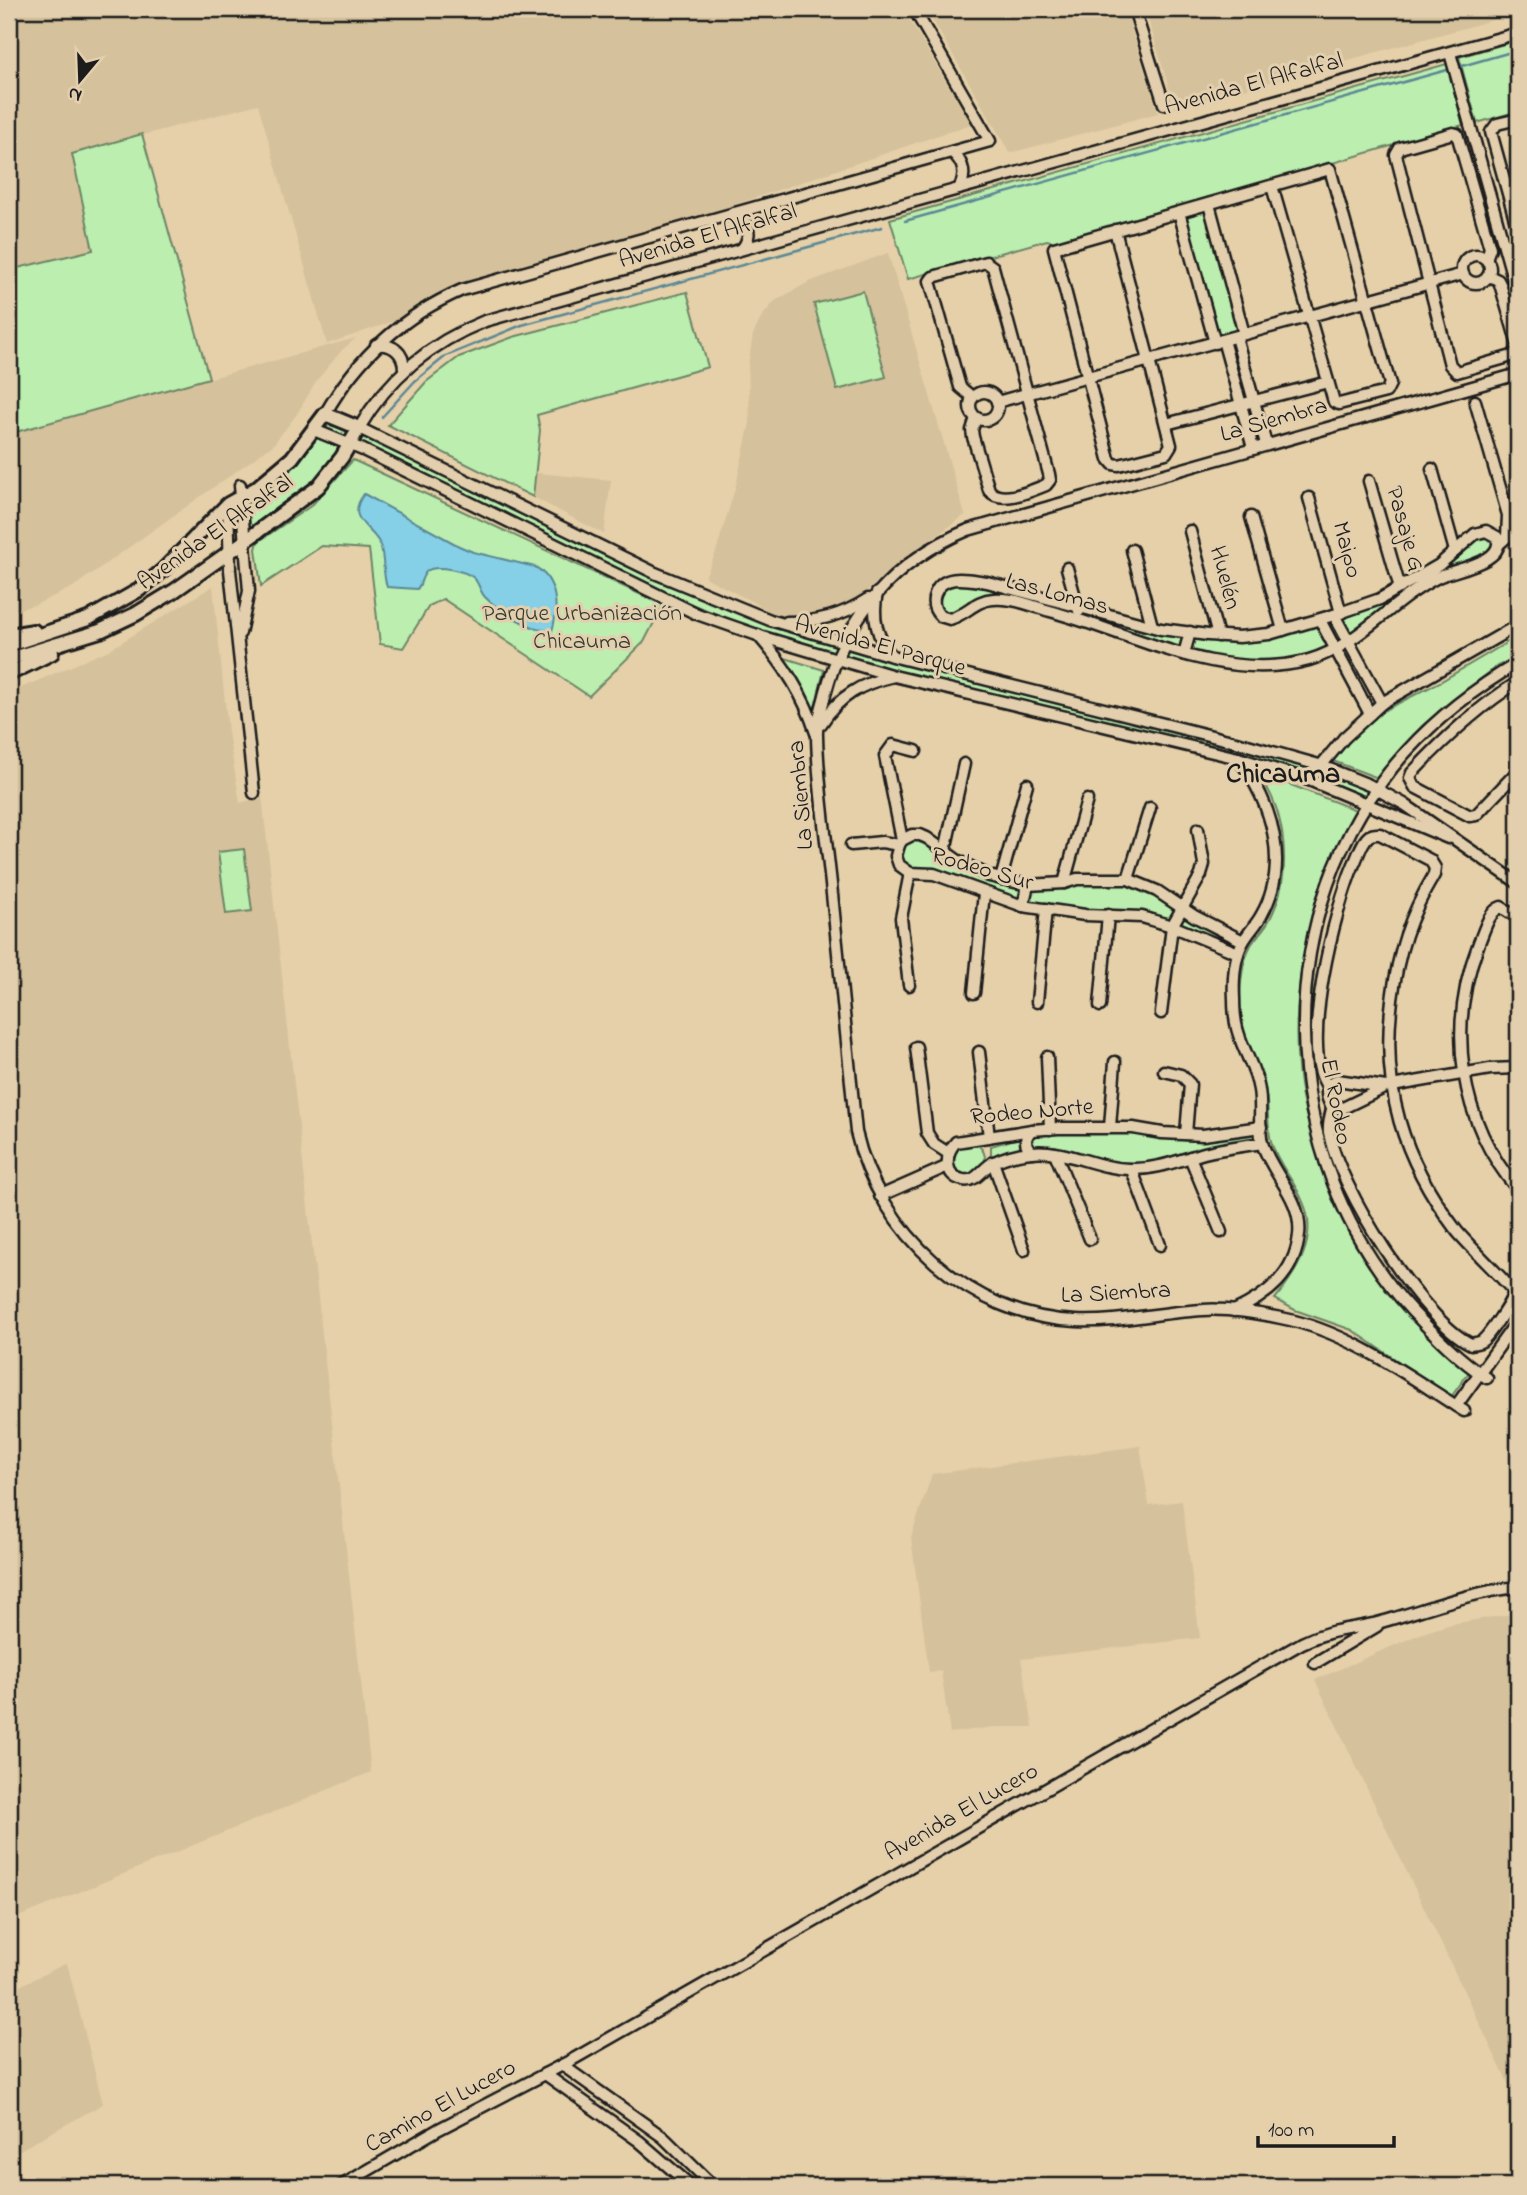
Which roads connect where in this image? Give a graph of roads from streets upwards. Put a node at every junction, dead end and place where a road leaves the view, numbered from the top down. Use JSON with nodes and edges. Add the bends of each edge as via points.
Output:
{"nodes":[{"id":1,"x":914,"y":9,"type":"edge"},
{"id":2,"x":1134,"y":9,"type":"edge"},
{"id":3,"x":1518,"y":33,"type":"edge"},
{"id":4,"x":1450,"y":52,"type":"junction"},
{"id":5,"x":1164,"y":104,"type":"dead end"},
{"id":6,"x":1518,"y":119,"type":"edge"},
{"id":7,"x":952,"y":152,"type":"junction"},
{"id":8,"x":1272,"y":186,"type":"junction"},
{"id":9,"x":959,"y":189,"type":"junction"},
{"id":10,"x":1209,"y":204,"type":"junction"},
{"id":11,"x":1179,"y":212,"type":"junction"},
{"id":12,"x":734,"y":213,"type":"junction"},
{"id":13,"x":1115,"y":230,"type":"junction"},
{"id":14,"x":1518,"y":230,"type":"edge"},
{"id":15,"x":742,"y":249,"type":"junction"},
{"id":16,"x":1486,"y":259,"type":"junction"},
{"id":17,"x":1463,"y":274,"type":"junction"},
{"id":18,"x":1489,"y":276,"type":"junction"},
{"id":19,"x":1429,"y":284,"type":"junction"},
{"id":20,"x":1518,"y":296,"type":"edge"},
{"id":21,"x":1367,"y":301,"type":"junction"},
{"id":22,"x":1309,"y":317,"type":"junction"},
{"id":23,"x":1240,"y":336,"type":"junction"},
{"id":24,"x":1219,"y":341,"type":"junction"},
{"id":25,"x":376,"y":345,"type":"junction"},
{"id":26,"x":1149,"y":360,"type":"junction"},
{"id":27,"x":404,"y":369,"type":"junction"},
{"id":28,"x":1518,"y":374,"type":"edge"},
{"id":29,"x":1087,"y":377,"type":"junction"},
{"id":30,"x":1328,"y":382,"type":"junction"},
{"id":31,"x":1027,"y":394,"type":"junction"},
{"id":32,"x":972,"y":397,"type":"junction"},
{"id":33,"x":1254,"y":401,"type":"junction"},
{"id":34,"x":1475,"y":401,"type":"dead end"},
{"id":35,"x":997,"y":402,"type":"junction"},
{"id":36,"x":1241,"y":405,"type":"junction"},
{"id":37,"x":325,"y":414,"type":"junction"},
{"id":38,"x":976,"y":418,"type":"junction"},
{"id":39,"x":1166,"y":424,"type":"junction"},
{"id":40,"x":359,"y":428,"type":"junction"},
{"id":41,"x":314,"y":430,"type":"junction"},
{"id":42,"x":350,"y":444,"type":"junction"},
{"id":43,"x":1266,"y":444,"type":"junction"},
{"id":44,"x":1253,"y":448,"type":"junction"},
{"id":45,"x":1432,"y":469,"type":"dead end"},
{"id":46,"x":1369,"y":481,"type":"dead end"},
{"id":47,"x":240,"y":491,"type":"junction"},
{"id":48,"x":1309,"y":498,"type":"dead end"},
{"id":49,"x":228,"y":504,"type":"junction"},
{"id":50,"x":518,"y":505,"type":"junction"},
{"id":51,"x":1251,"y":517,"type":"dead end"},
{"id":52,"x":510,"y":521,"type":"junction"},
{"id":53,"x":1190,"y":531,"type":"dead end"},
{"id":54,"x":245,"y":541,"type":"junction"},
{"id":55,"x":1499,"y":544,"type":"junction"},
{"id":56,"x":1132,"y":550,"type":"dead end"},
{"id":57,"x":1455,"y":551,"type":"junction"},
{"id":58,"x":230,"y":552,"type":"junction"},
{"id":59,"x":1067,"y":568,"type":"dead end"},
{"id":60,"x":655,"y":573,"type":"junction"},
{"id":61,"x":1423,"y":580,"type":"junction"},
{"id":62,"x":1400,"y":589,"type":"junction"},
{"id":63,"x":645,"y":590,"type":"junction"},
{"id":64,"x":877,"y":593,"type":"junction"},
{"id":65,"x":707,"y":595,"type":"junction"},
{"id":66,"x":1078,"y":613,"type":"junction"},
{"id":67,"x":697,"y":614,"type":"junction"},
{"id":68,"x":1338,"y":614,"type":"junction"},
{"id":69,"x":1320,"y":620,"type":"junction"},
{"id":70,"x":778,"y":622,"type":"junction"},
{"id":71,"x":72,"y":625,"type":"junction"},
{"id":72,"x":1518,"y":625,"type":"edge"},
{"id":73,"x":1152,"y":626,"type":"junction"},
{"id":74,"x":1283,"y":630,"type":"junction"},
{"id":75,"x":1190,"y":632,"type":"junction"},
{"id":76,"x":9,"y":635,"type":"edge"},
{"id":77,"x":758,"y":635,"type":"junction"},
{"id":78,"x":1219,"y":636,"type":"junction"},
{"id":79,"x":81,"y":638,"type":"junction"},
{"id":80,"x":238,"y":640,"type":"junction"},
{"id":81,"x":1348,"y":641,"type":"junction"},
{"id":82,"x":843,"y":643,"type":"junction"},
{"id":83,"x":9,"y":645,"type":"edge"},
{"id":84,"x":1336,"y":649,"type":"junction"},
{"id":85,"x":1184,"y":654,"type":"junction"},
{"id":86,"x":892,"y":656,"type":"junction"},
{"id":87,"x":9,"y":659,"type":"edge"},
{"id":88,"x":836,"y":659,"type":"junction"},
{"id":89,"x":1518,"y":663,"type":"edge"},
{"id":90,"x":9,"y":674,"type":"edge"},
{"id":91,"x":894,"y":676,"type":"junction"},
{"id":92,"x":1518,"y":682,"type":"edge"},
{"id":93,"x":1382,"y":704,"type":"junction"},
{"id":94,"x":1370,"y":714,"type":"junction"},
{"id":95,"x":816,"y":734,"type":"junction"},
{"id":96,"x":916,"y":751,"type":"dead end"},
{"id":97,"x":1238,"y":758,"type":"junction"},
{"id":98,"x":964,"y":764,"type":"dead end"},
{"id":99,"x":1319,"y":765,"type":"junction"},
{"id":100,"x":1518,"y":772,"type":"edge"},
{"id":101,"x":1309,"y":780,"type":"junction"},
{"id":102,"x":1027,"y":784,"type":"dead end"},
{"id":103,"x":1378,"y":789,"type":"junction"},
{"id":104,"x":254,"y":793,"type":"dead end"},
{"id":105,"x":1087,"y":800,"type":"dead end"},
{"id":106,"x":1368,"y":805,"type":"junction"},
{"id":107,"x":1150,"y":808,"type":"dead end"},
{"id":108,"x":1198,"y":829,"type":"dead end"},
{"id":109,"x":1457,"y":841,"type":"junction"},
{"id":110,"x":900,"y":843,"type":"junction"},
{"id":111,"x":851,"y":845,"type":"dead end"},
{"id":112,"x":946,"y":851,"type":"junction"},
{"id":113,"x":910,"y":873,"type":"junction"},
{"id":114,"x":1001,"y":879,"type":"junction"},
{"id":115,"x":1128,"y":879,"type":"junction"},
{"id":116,"x":1064,"y":883,"type":"junction"},
{"id":117,"x":1518,"y":883,"type":"edge"},
{"id":118,"x":1028,"y":885,"type":"junction"},
{"id":119,"x":984,"y":893,"type":"junction"},
{"id":120,"x":1023,"y":906,"type":"junction"},
{"id":121,"x":1181,"y":908,"type":"junction"},
{"id":122,"x":1045,"y":909,"type":"junction"},
{"id":123,"x":1108,"y":915,"type":"junction"},
{"id":124,"x":1518,"y":918,"type":"edge"},
{"id":125,"x":1172,"y":926,"type":"junction"},
{"id":126,"x":1243,"y":941,"type":"junction"},
{"id":127,"x":1238,"y":953,"type":"junction"},
{"id":128,"x":909,"y":985,"type":"dead end"},
{"id":129,"x":974,"y":993,"type":"dead end"},
{"id":130,"x":1037,"y":1002,"type":"dead end"},
{"id":131,"x":1100,"y":1006,"type":"dead end"},
{"id":132,"x":1161,"y":1013,"type":"dead end"},
{"id":133,"x":916,"y":1047,"type":"dead end"},
{"id":134,"x":979,"y":1052,"type":"dead end"},
{"id":135,"x":1047,"y":1057,"type":"dead end"},
{"id":136,"x":1115,"y":1062,"type":"dead end"},
{"id":137,"x":1518,"y":1068,"type":"edge"},
{"id":138,"x":1164,"y":1071,"type":"dead end"},
{"id":139,"x":1464,"y":1073,"type":"junction"},
{"id":140,"x":1388,"y":1086,"type":"junction"},
{"id":141,"x":1328,"y":1087,"type":"junction"},
{"id":142,"x":1333,"y":1105,"type":"junction"},
{"id":143,"x":1110,"y":1127,"type":"junction"},
{"id":144,"x":1261,"y":1127,"type":"junction"},
{"id":145,"x":1050,"y":1129,"type":"junction"},
{"id":146,"x":1032,"y":1130,"type":"junction"},
{"id":147,"x":1185,"y":1134,"type":"junction"},
{"id":148,"x":1198,"y":1135,"type":"junction"},
{"id":149,"x":989,"y":1137,"type":"junction"},
{"id":150,"x":1262,"y":1143,"type":"junction"},
{"id":151,"x":1032,"y":1152,"type":"junction"},
{"id":152,"x":948,"y":1153,"type":"junction"},
{"id":153,"x":1055,"y":1153,"type":"junction"},
{"id":154,"x":1202,"y":1154,"type":"junction"},
{"id":155,"x":1191,"y":1157,"type":"junction"},
{"id":156,"x":993,"y":1162,"type":"junction"},
{"id":157,"x":948,"y":1166,"type":"junction"},
{"id":158,"x":1132,"y":1170,"type":"junction"},
{"id":159,"x":1518,"y":1190,"type":"edge"},
{"id":160,"x":880,"y":1196,"type":"junction"},
{"id":161,"x":1221,"y":1231,"type":"dead end"},
{"id":162,"x":1090,"y":1239,"type":"dead end"},
{"id":163,"x":1160,"y":1245,"type":"dead end"},
{"id":164,"x":1024,"y":1250,"type":"dead end"},
{"id":165,"x":1233,"y":1311,"type":"junction"},
{"id":166,"x":1518,"y":1320,"type":"edge"},
{"id":167,"x":1483,"y":1376,"type":"junction"},
{"id":168,"x":1518,"y":1587,"type":"edge"},
{"id":169,"x":1392,"y":1619,"type":"junction"},
{"id":170,"x":1315,"y":1663,"type":"dead end"},
{"id":171,"x":562,"y":2065,"type":"junction"},
{"id":172,"x":545,"y":2074,"type":"junction"},
{"id":173,"x":341,"y":2186,"type":"edge"},
{"id":174,"x":691,"y":2186,"type":"edge"},
{"id":175,"x":713,"y":2186,"type":"edge"}],
"edges":[{"from":1,"to":7,"type":"street","name":"Avenida El Alfalfal","via":[[990,141]]},
{"from":2,"to":5,"type":"street"},
{"from":3,"to":4,"type":"street","name":"Avenida El Alfalfal"},
{"from":4,"to":9,"type":"street","name":"Avenida El Alfalfal"},
{"from":4,"to":20,"type":"street"},
{"from":6,"to":14,"type":"street","via":[[1497,124],[1491,132]]},
{"from":7,"to":9,"type":"street","via":[[964,169]]},
{"from":7,"to":12,"type":"street","name":"Avenida El Alfalfal"},
{"from":8,"to":10,"type":"street"},
{"from":8,"to":21,"type":"street","via":[[1329,169]]},
{"from":8,"to":22,"type":"street"},
{"from":9,"to":15,"type":"street","name":"Avenida El Alfalfal"},
{"from":10,"to":11,"type":"street"},
{"from":10,"to":23,"type":"street"},
{"from":11,"to":13,"type":"street"},
{"from":11,"to":24,"type":"street"},
{"from":12,"to":15,"type":"street","via":[[748,227],[749,237]]},
{"from":12,"to":25,"type":"street","name":"Avenida El Alfalfal","via":[[471,286],[423,309]]},
{"from":13,"to":26,"type":"street"},
{"from":13,"to":29,"type":"street","via":[[1054,248]]},
{"from":15,"to":27,"type":"street","name":"Avenida El Alfalfal","via":[[485,321],[440,343]]},
{"from":16,"to":17,"type":"street","via":[[1469,257]]},
{"from":16,"to":18,"type":"street"},
{"from":16,"to":19,"type":"street","via":[[1490,248],[1457,134],[1400,148],[1396,155]]},
{"from":17,"to":18,"type":"street","via":[[1474,283]]},
{"from":17,"to":19,"type":"street"},
{"from":18,"to":19,"type":"street","via":[[1500,284],[1517,351],[1459,372],[1450,365]]},
{"from":19,"to":21,"type":"street"},
{"from":21,"to":22,"type":"street"},
{"from":21,"to":30,"type":"street","via":[[1390,388],[1386,393],[1337,404]]},
{"from":22,"to":23,"type":"street"},
{"from":22,"to":30,"type":"street"},
{"from":23,"to":24,"type":"street"},
{"from":23,"to":33,"type":"street"},
{"from":24,"to":26,"type":"street"},
{"from":24,"to":36,"type":"street"},
{"from":25,"to":27,"type":"street","via":[[396,349]]},
{"from":25,"to":37,"type":"street","name":"Avenida El Alfalfal","via":[[341,386]]},
{"from":26,"to":29,"type":"street"},
{"from":26,"to":39,"type":"street"},
{"from":27,"to":40,"type":"street","name":"Avenida El Alfalfal"},
{"from":28,"to":43,"type":"street","name":"La Siembra"},
{"from":29,"to":31,"type":"street"},
{"from":29,"to":39,"type":"street","via":[[1113,464],[1168,452],[1171,443]]},
{"from":30,"to":33,"type":"street"},
{"from":31,"to":32,"type":"street","via":[[993,267],[986,262],[930,281],[960,387]]},
{"from":31,"to":35,"type":"street"},
{"from":31,"to":38,"type":"street","via":[[1050,477],[1046,485],[1003,498],[992,495],[973,437]]},
{"from":32,"to":35,"type":"street","via":[[985,391]]},
{"from":32,"to":38,"type":"street","via":[[970,411]]},
{"from":33,"to":36,"type":"street"},
{"from":33,"to":43,"type":"street"},
{"from":34,"to":55,"type":"street","via":[[1508,515],[1507,537]]},
{"from":35,"to":38,"type":"street","via":[[994,416]]},
{"from":36,"to":39,"type":"street"},
{"from":36,"to":44,"type":"street"},
{"from":37,"to":40,"type":"street"},
{"from":37,"to":41,"type":"street","name":"Avenida El Alfalfal"},
{"from":40,"to":42,"type":"street","name":"Avenida El Alfalfal"},
{"from":40,"to":50,"type":"street","name":"Avenida El Parque"},
{"from":41,"to":42,"type":"street","name":"Avenida El Parque"},
{"from":41,"to":47,"type":"street","name":"Avenida El Alfalfal","via":[[292,458]]},
{"from":42,"to":52,"type":"street","name":"Avenida El Parque"},
{"from":42,"to":54,"type":"street","name":"Avenida El Alfalfal","via":[[318,486]]},
{"from":43,"to":44,"type":"street","name":"La Siembra"},
{"from":44,"to":64,"type":"street","name":"La Siembra","via":[[968,530],[912,560]]},
{"from":45,"to":57,"type":"street"},
{"from":46,"to":62,"type":"street","name":"Pasaje G"},
{"from":47,"to":49,"type":"street","name":"Avenida El Alfalfal"},
{"from":47,"to":54,"type":"street"},
{"from":48,"to":68,"type":"street","name":"Maipo"},
{"from":49,"to":58,"type":"street"},
{"from":49,"to":71,"type":"street","name":"Avenida El Alfalfal","via":[[139,590]]},
{"from":50,"to":52,"type":"street","via":[[510,511]]},
{"from":50,"to":60,"type":"street","name":"Avenida El Parque"},
{"from":51,"to":74,"type":"street"},
{"from":52,"to":63,"type":"street","name":"Avenida El Parque"},
{"from":53,"to":78,"type":"street","name":"Huelén"},
{"from":54,"to":58,"type":"street","name":"Avenida El Alfalfal"},
{"from":54,"to":80,"type":"street","via":[[248,598]]},
{"from":55,"to":57,"type":"street","name":"Las Lomas","via":[[1494,534],[1482,531]]},
{"from":55,"to":61,"type":"street","name":"Las Lomas","via":[[1487,560]]},
{"from":56,"to":73,"type":"street"},
{"from":57,"to":61,"type":"street","name":"Las Lomas"},
{"from":58,"to":79,"type":"street","name":"Avenida El Alfalfal","via":[[152,605]]},
{"from":58,"to":80,"type":"street"},
{"from":59,"to":66,"type":"street"},
{"from":60,"to":63,"type":"street","via":[[655,585]]},
{"from":60,"to":65,"type":"street","name":"Avenida El Parque"},
{"from":61,"to":62,"type":"street","name":"Las Lomas"},
{"from":61,"to":81,"type":"street","name":"Las Lomas"},
{"from":62,"to":68,"type":"street","name":"Las Lomas"},
{"from":63,"to":67,"type":"street","name":"Avenida El Parque"},
{"from":64,"to":70,"type":"street","via":[[833,617]]},
{"from":64,"to":82,"type":"street","name":"La Siembra"},
{"from":64,"to":86,"type":"street","via":[[876,626]]},
{"from":65,"to":67,"type":"street","via":[[705,607]]},
{"from":65,"to":70,"type":"street","name":"Avenida El Parque"},
{"from":66,"to":66,"type":"street","name":"Las Lomas","via":[[987,582],[959,579],[940,586],[934,599],[935,610],[947,619],[992,599]]},
{"from":66,"to":73,"type":"street","name":"Las Lomas"},
{"from":66,"to":85,"type":"street","name":"Las Lomas","via":[[1127,637]]},
{"from":67,"to":77,"type":"street","name":"Avenida El Parque"},
{"from":68,"to":69,"type":"street","name":"Las Lomas"},
{"from":68,"to":81,"type":"street"},
{"from":69,"to":74,"type":"street","name":"Las Lomas"},
{"from":69,"to":84,"type":"street"},
{"from":70,"to":82,"type":"street","name":"Avenida El Parque"},
{"from":71,"to":76,"type":"street"},
{"from":71,"to":83,"type":"street","name":"Avenida El Alfalfal"},
{"from":72,"to":93,"type":"street"},
{"from":73,"to":75,"type":"street","name":"Las Lomas"},
{"from":74,"to":78,"type":"street","name":"Las Lomas"},
{"from":75,"to":78,"type":"street","name":"Las Lomas"},
{"from":75,"to":85,"type":"street"},
{"from":77,"to":88,"type":"street","name":"Avenida El Parque"},
{"from":77,"to":95,"type":"street","via":[[792,677]]},
{"from":79,"to":87,"type":"street","name":"Avenida El Alfalfal"},
{"from":79,"to":90,"type":"street"},
{"from":80,"to":104,"type":"street"},
{"from":81,"to":84,"type":"street","name":"Las Lomas"},
{"from":81,"to":93,"type":"street"},
{"from":82,"to":86,"type":"street","name":"Avenida El Parque"},
{"from":82,"to":88,"type":"street","name":"La Siembra"},
{"from":84,"to":85,"type":"street","name":"Las Lomas","via":[[1310,660],[1268,666]]},
{"from":84,"to":94,"type":"street"},
{"from":86,"to":99,"type":"street","name":"Avenida El Parque"},
{"from":88,"to":91,"type":"street","name":"Avenida El Parque"},
{"from":88,"to":95,"type":"street","name":"La Siembra"},
{"from":89,"to":103,"type":"street","name":"El Rodeo","via":[[1448,712],[1407,751]]},
{"from":91,"to":95,"type":"street","via":[[844,696]]},
{"from":91,"to":97,"type":"street","name":"Avenida El Parque"},
{"from":92,"to":100,"type":"street","via":[[1454,729],[1410,778],[1415,787],[1470,816]]},
{"from":93,"to":94,"type":"street"},
{"from":94,"to":99,"type":"street"},
{"from":95,"to":160,"type":"street","name":"La Siembra","via":[[856,1132]]},
{"from":96,"to":110,"type":"street","via":[[894,745],[885,756]]},
{"from":97,"to":101,"type":"street","name":"Avenida El Parque"},
{"from":97,"to":126,"type":"street","via":[[1255,780],[1268,812],[1278,861],[1262,915]]},
{"from":98,"to":112,"type":"street"},
{"from":99,"to":101,"type":"street"},
{"from":99,"to":103,"type":"street","name":"Avenida El Parque"},
{"from":101,"to":106,"type":"street","name":"Avenida El Parque"},
{"from":102,"to":114,"type":"street"},
{"from":103,"to":106,"type":"street","name":"El Rodeo"},
{"from":103,"to":109,"type":"street","name":"Avenida El Parque"},
{"from":105,"to":116,"type":"street"},
{"from":106,"to":109,"type":"street","name":"Avenida El Parque"},
{"from":106,"to":167,"type":"street","name":"El Rodeo","via":[[1338,861],[1311,945],[1303,1027],[1310,1101],[1331,1180],[1367,1251],[1422,1321]]},
{"from":107,"to":115,"type":"street"},
{"from":108,"to":121,"type":"street","via":[[1204,863]]},
{"from":109,"to":117,"type":"street","name":"Avenida El Parque"},
{"from":110,"to":111,"type":"street"},
{"from":110,"to":112,"type":"street","name":"Rodeo Sur","via":[[920,835]]},
{"from":110,"to":113,"type":"street","name":"Rodeo Sur","via":[[896,856]]},
{"from":112,"to":114,"type":"street","name":"Rodeo Sur"},
{"from":113,"to":119,"type":"street","name":"Rodeo Sur","via":[[933,874]]},
{"from":113,"to":128,"type":"street","via":[[901,918]]},
{"from":114,"to":118,"type":"street","name":"Rodeo Sur"},
{"from":115,"to":116,"type":"street","name":"Rodeo Sur","via":[[1077,878]]},
{"from":115,"to":121,"type":"street","name":"Rodeo Sur"},
{"from":116,"to":118,"type":"street","name":"Rodeo Sur"},
{"from":118,"to":120,"type":"street"},
{"from":119,"to":120,"type":"street","name":"Rodeo Sur"},
{"from":119,"to":129,"type":"street"},
{"from":120,"to":122,"type":"street","name":"Rodeo Sur"},
{"from":121,"to":125,"type":"street"},
{"from":121,"to":126,"type":"street","name":"Rodeo Sur"},
{"from":122,"to":123,"type":"street","name":"Rodeo Sur"},
{"from":122,"to":130,"type":"street"},
{"from":123,"to":125,"type":"street","name":"Rodeo Sur"},
{"from":123,"to":131,"type":"street"},
{"from":124,"to":139,"type":"street","via":[[1496,909],[1477,949],[1463,1013]]},
{"from":125,"to":127,"type":"street","name":"Rodeo Sur"},
{"from":125,"to":132,"type":"street"},
{"from":126,"to":127,"type":"street"},
{"from":127,"to":144,"type":"street","via":[[1234,1011],[1257,1080]]},
{"from":133,"to":152,"type":"street","via":[[928,1133],[937,1147]]},
{"from":134,"to":149,"type":"street"},
{"from":135,"to":145,"type":"street"},
{"from":136,"to":143,"type":"street"},
{"from":137,"to":139,"type":"street"},
{"from":138,"to":147,"type":"street","via":[[1181,1075],[1190,1084]]},
{"from":139,"to":140,"type":"street"},
{"from":139,"to":159,"type":"street","via":[[1480,1133]]},
{"from":140,"to":141,"type":"street","via":[[1337,1080]]},
{"from":140,"to":141,"type":"street","via":[[1399,956],[1435,868],[1430,860],[1377,833],[1366,840],[1348,878],[1327,953],[1318,1035]]},
{"from":140,"to":142,"type":"street","via":[[1343,1108]]},
{"from":140,"to":142,"type":"street","via":[[1402,1130],[1435,1198],[1458,1233],[1513,1292],[1482,1341],[1464,1341],[1445,1323],[1381,1244],[1350,1189],[1335,1150],[1329,1132]]},
{"from":141,"to":142,"type":"street","via":[[1326,1096]]},
{"from":143,"to":145,"type":"street","name":"Rodeo Norte"},
{"from":143,"to":147,"type":"street","name":"Rodeo Norte"},
{"from":144,"to":148,"type":"street","name":"Rodeo Norte"},
{"from":144,"to":150,"type":"street"},
{"from":145,"to":146,"type":"street","name":"Rodeo Norte"},
{"from":146,"to":149,"type":"street","name":"Rodeo Norte"},
{"from":146,"to":151,"type":"street","via":[[1025,1138]]},
{"from":147,"to":148,"type":"street","name":"Rodeo Norte"},
{"from":148,"to":154,"type":"street"},
{"from":149,"to":152,"type":"street","name":"Rodeo Norte","via":[[956,1142]]},
{"from":150,"to":154,"type":"street","name":"Rodeo Norte"},
{"from":150,"to":165,"type":"street","via":[[1296,1206],[1299,1235],[1296,1251],[1269,1292]]},
{"from":151,"to":153,"type":"street","name":"Rodeo Norte"},
{"from":151,"to":156,"type":"street","name":"Rodeo Norte"},
{"from":152,"to":157,"type":"street","name":"Rodeo Norte"},
{"from":153,"to":158,"type":"street","name":"Rodeo Norte"},
{"from":153,"to":162,"type":"street"},
{"from":154,"to":155,"type":"street","name":"Rodeo Norte"},
{"from":155,"to":158,"type":"street","name":"Rodeo Norte"},
{"from":155,"to":161,"type":"street"},
{"from":156,"to":157,"type":"street","name":"Rodeo Norte","via":[[970,1180],[957,1177]]},
{"from":156,"to":164,"type":"street"},
{"from":157,"to":160,"type":"street"},
{"from":158,"to":163,"type":"street"},
{"from":160,"to":165,"type":"street","name":"La Siembra","via":[[916,1245],[947,1273],[1018,1312],[1046,1319],[1102,1321],[1195,1310]]},
{"from":165,"to":167,"type":"street","name":"La Siembra","via":[[1316,1327],[1460,1408]]},
{"from":166,"to":167,"type":"street"},
{"from":168,"to":169,"type":"street","name":"Avenida El Lucero","via":[[1463,1597]]},
{"from":169,"to":170,"type":"street","name":"Avenida El Lucero"},
{"from":169,"to":171,"type":"street","name":"Avenida El Lucero","via":[[1344,1628],[1302,1643]]},
{"from":171,"to":172,"type":"street","name":"Camino El Lucero"},
{"from":171,"to":175,"type":"street","via":[[663,2137]]},
{"from":172,"to":173,"type":"street","name":"Camino El Lucero"},
{"from":172,"to":174,"type":"street","via":[[657,2154]]}]}
